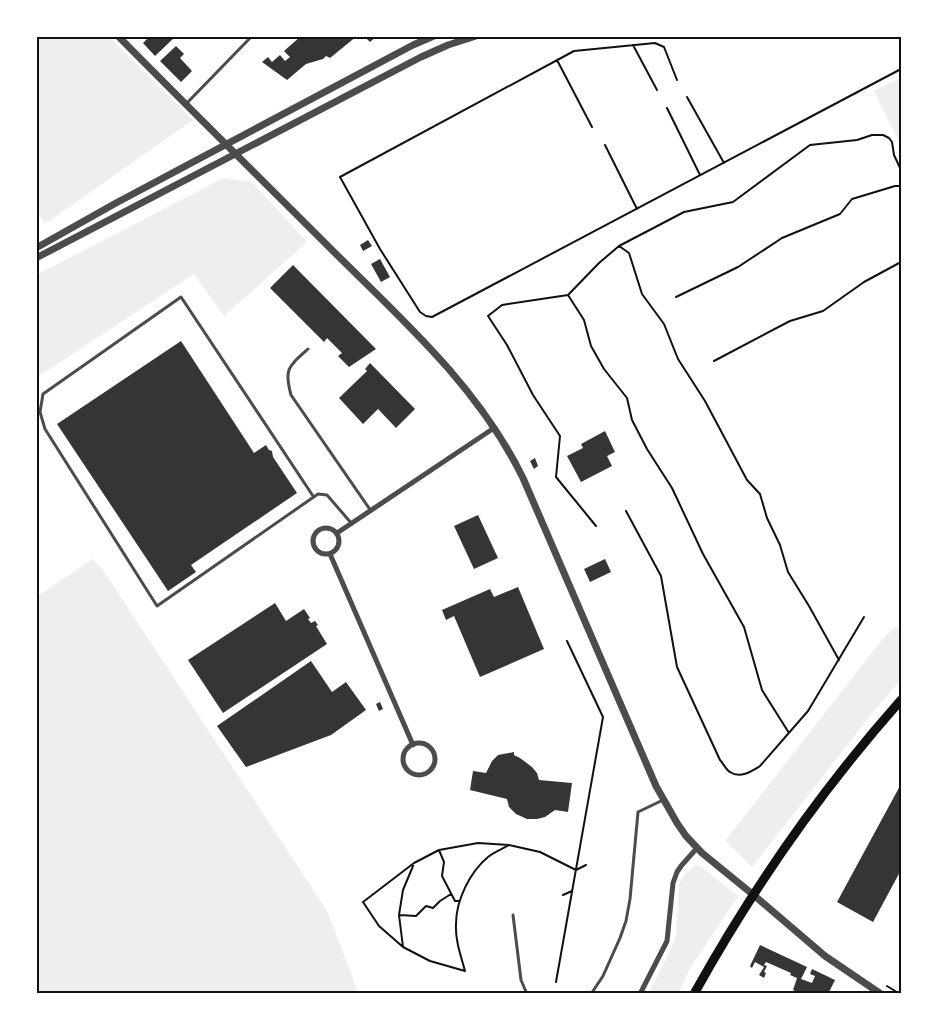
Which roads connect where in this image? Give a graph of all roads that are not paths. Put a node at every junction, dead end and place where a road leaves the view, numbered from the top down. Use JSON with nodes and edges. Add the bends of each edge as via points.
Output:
{"nodes":[{"id":1,"x":118,"y":36,"type":"edge"},
{"id":2,"x":252,"y":36,"type":"edge"},
{"id":3,"x":434,"y":36,"type":"edge"},
{"id":4,"x":445,"y":36,"type":"edge"},
{"id":5,"x":476,"y":36,"type":"edge"},
{"id":6,"x":448,"y":45,"type":"junction"},
{"id":7,"x":186,"y":104,"type":"junction"},
{"id":8,"x":225,"y":144,"type":"junction"},
{"id":9,"x":236,"y":155,"type":"junction"},
{"id":10,"x":36,"y":248,"type":"edge"},
{"id":11,"x":36,"y":258,"type":"edge"},
{"id":12,"x":308,"y":350,"type":"dead end"},
{"id":13,"x":494,"y":428,"type":"junction"},
{"id":14,"x":313,"y":496,"type":"junction"},
{"id":15,"x":371,"y":511,"type":"junction"},
{"id":16,"x":352,"y":524,"type":"junction"},
{"id":17,"x":337,"y":533,"type":"junction"},
{"id":18,"x":330,"y":554,"type":"junction"},
{"id":19,"x":901,"y":700,"type":"edge"},
{"id":20,"x":413,"y":745,"type":"junction"},
{"id":21,"x":663,"y":800,"type":"junction"},
{"id":22,"x":697,"y":848,"type":"junction"},
{"id":23,"x":513,"y":915,"type":"dead end"},
{"id":24,"x":526,"y":994,"type":"edge"},
{"id":25,"x":591,"y":994,"type":"edge"},
{"id":26,"x":640,"y":994,"type":"edge"},
{"id":27,"x":694,"y":994,"type":"edge"},
{"id":28,"x":881,"y":994,"type":"edge"}],
"edges":[{"from":1,"to":7,"type":"street"},
{"from":2,"to":7,"type":"lane"},
{"from":3,"to":8,"type":"street"},
{"from":4,"to":6,"type":"street"},
{"from":5,"to":6,"type":"street"},
{"from":6,"to":9,"type":"street"},
{"from":7,"to":8,"type":"street"},
{"from":8,"to":9,"type":"street"},
{"from":8,"to":10,"type":"street"},
{"from":9,"to":11,"type":"street"},
{"from":9,"to":13,"type":"street","via":[[431,349]]},
{"from":12,"to":15,"type":"lane","via":[[290,366],[287,379],[291,395]]},
{"from":13,"to":15,"type":"street"},
{"from":13,"to":21,"type":"street","via":[[523,478]]},
{"from":14,"to":14,"type":"lane","via":[[157,606],[45,429],[40,412],[43,394],[181,297]]},
{"from":14,"to":16,"type":"lane","via":[[327,495]]},
{"from":15,"to":16,"type":"street"},
{"from":16,"to":17,"type":"street"},
{"from":17,"to":18,"type":"street","via":[[339,545]]},
{"from":17,"to":18,"type":"street","via":[[330,528],[321,529],[313,539],[317,551]]},
{"from":18,"to":20,"type":"street"},
{"from":19,"to":27,"type":"highway","via":[[801,827]]},
{"from":20,"to":20,"type":"street","via":[[424,744],[432,750],[435,760],[428,772],[413,773],[405,766],[406,752]]},
{"from":21,"to":22,"type":"street"},
{"from":21,"to":25,"type":"lane","via":[[638,812],[626,921],[603,976]]},
{"from":22,"to":26,"type":"street","via":[[677,872],[667,941]]},
{"from":22,"to":28,"type":"street","via":[[825,956]]},
{"from":23,"to":24,"type":"lane"}]}
